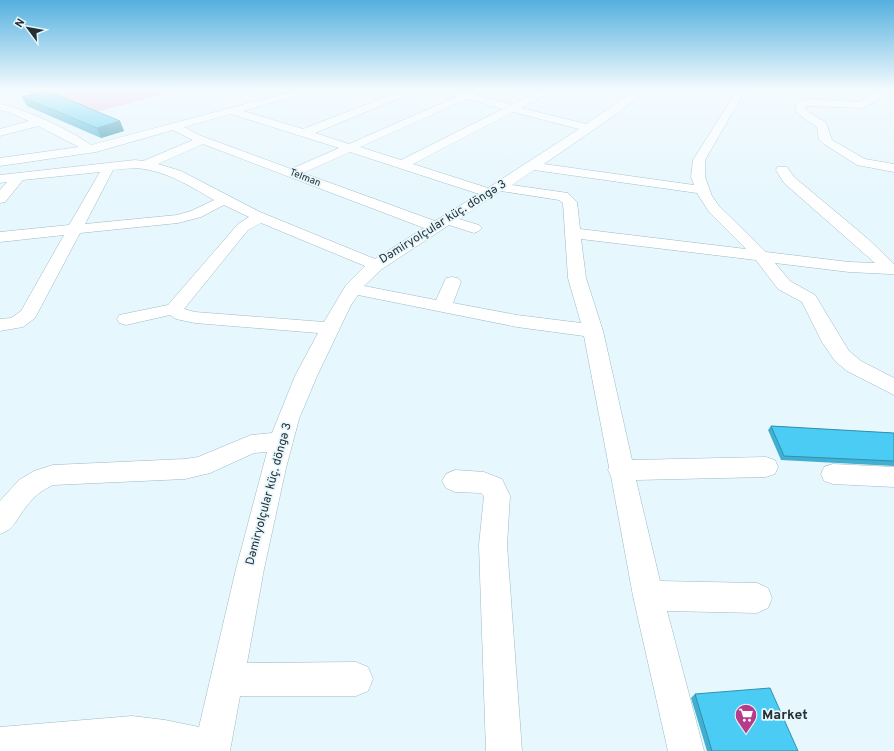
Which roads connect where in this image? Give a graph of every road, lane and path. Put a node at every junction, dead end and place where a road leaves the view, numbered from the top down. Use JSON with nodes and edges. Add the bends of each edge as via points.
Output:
{"nodes":[{"id":1,"x":31,"y":124,"type":"edge"},
{"id":2,"x":43,"y":124,"type":"edge"},
{"id":3,"x":182,"y":124,"type":"edge"},
{"id":4,"x":277,"y":124,"type":"edge"},
{"id":5,"x":324,"y":124,"type":"edge"},
{"id":6,"x":402,"y":124,"type":"edge"},
{"id":7,"x":479,"y":124,"type":"edge"},
{"id":8,"x":573,"y":124,"type":"edge"},
{"id":9,"x":593,"y":124,"type":"edge"},
{"id":10,"x":721,"y":124,"type":"edge"},
{"id":11,"x":820,"y":124,"type":"edge"},
{"id":12,"x":175,"y":126,"type":"junction"},
{"id":13,"x":587,"y":128,"type":"junction"},
{"id":14,"x":0,"y":132,"type":"edge"},
{"id":15,"x":304,"y":132,"type":"junction"},
{"id":16,"x":203,"y":140,"type":"junction"},
{"id":17,"x":350,"y":147,"type":"junction"},
{"id":18,"x":89,"y":149,"type":"junction"},
{"id":19,"x":0,"y":162,"type":"edge"},
{"id":20,"x":866,"y":163,"type":"junction"},
{"id":21,"x":144,"y":164,"type":"junction"},
{"id":22,"x":401,"y":165,"type":"junction"},
{"id":23,"x":532,"y":166,"type":"junction"},
{"id":24,"x":108,"y":168,"type":"junction"},
{"id":25,"x":894,"y":168,"type":"edge"},
{"id":26,"x":782,"y":170,"type":"dead end"},
{"id":27,"x":847,"y":170,"type":"dead end"},
{"id":28,"x":292,"y":173,"type":"junction"},
{"id":29,"x":18,"y":178,"type":"junction"},
{"id":30,"x":0,"y":179,"type":"edge"},
{"id":31,"x":494,"y":190,"type":"junction"},
{"id":32,"x":702,"y":190,"type":"junction"},
{"id":33,"x":0,"y":199,"type":"edge"},
{"id":34,"x":224,"y":200,"type":"junction"},
{"id":35,"x":260,"y":217,"type":"junction"},
{"id":36,"x":442,"y":224,"type":"junction"},
{"id":37,"x":474,"y":228,"type":"dead end"},
{"id":38,"x":73,"y":230,"type":"junction"},
{"id":39,"x":572,"y":232,"type":"junction"},
{"id":40,"x":0,"y":237,"type":"edge"},
{"id":41,"x":760,"y":255,"type":"junction"},
{"id":42,"x":376,"y":265,"type":"junction"},
{"id":43,"x":892,"y":269,"type":"edge"},
{"id":44,"x":452,"y":282,"type":"dead end"},
{"id":45,"x":352,"y":288,"type":"junction"},
{"id":46,"x":443,"y":306,"type":"junction"},
{"id":47,"x":174,"y":309,"type":"junction"},
{"id":48,"x":126,"y":319,"type":"dead end"},
{"id":49,"x":0,"y":325,"type":"edge"},
{"id":50,"x":329,"y":328,"type":"junction"},
{"id":51,"x":592,"y":331,"type":"junction"},
{"id":52,"x":894,"y":387,"type":"edge"},
{"id":53,"x":281,"y":441,"type":"junction"},
{"id":54,"x":766,"y":467,"type":"dead end"},
{"id":55,"x":620,"y":470,"type":"junction"},
{"id":56,"x":834,"y":474,"type":"dead end"},
{"id":57,"x":894,"y":477,"type":"edge"},
{"id":58,"x":455,"y":481,"type":"dead end"},
{"id":59,"x":0,"y":522,"type":"edge"},
{"id":60,"x":648,"y":596,"type":"junction"},
{"id":61,"x":757,"y":598,"type":"dead end"},
{"id":62,"x":356,"y":679,"type":"dead end"},
{"id":63,"x":226,"y":680,"type":"junction"},
{"id":64,"x":0,"y":745,"type":"edge"},
{"id":65,"x":212,"y":750,"type":"edge"},
{"id":66,"x":504,"y":751,"type":"edge"},
{"id":67,"x":686,"y":751,"type":"edge"}],
"edges":[{"from":1,"to":14,"type":"street"},
{"from":2,"to":18,"type":"street","via":[[82,142]]},
{"from":3,"to":12,"type":"street"},
{"from":4,"to":15,"type":"street"},
{"from":5,"to":15,"type":"street"},
{"from":6,"to":17,"type":"street"},
{"from":7,"to":22,"type":"street"},
{"from":8,"to":13,"type":"street"},
{"from":9,"to":13,"type":"street","name":"Dəmiryolçular küç. döngə 3"},
{"from":10,"to":32,"type":"street","via":[[699,160],[698,177]]},
{"from":11,"to":20,"type":"street","via":[[828,142]]},
{"from":12,"to":16,"type":"street","name":"Telman"},
{"from":12,"to":18,"type":"street"},
{"from":13,"to":23,"type":"street","name":"Dəmiryolçular küç. döngə 3"},
{"from":15,"to":17,"type":"street"},
{"from":16,"to":21,"type":"street"},
{"from":16,"to":28,"type":"street","name":"Telman"},
{"from":17,"to":22,"type":"street"},
{"from":17,"to":28,"type":"street"},
{"from":18,"to":19,"type":"street"},
{"from":20,"to":25,"type":"street"},
{"from":20,"to":27,"type":"street"},
{"from":21,"to":24,"type":"street"},
{"from":21,"to":34,"type":"street","via":[[179,175]]},
{"from":22,"to":31,"type":"street"},
{"from":23,"to":31,"type":"street","name":"Dəmiryolçular küç. döngə 3"},
{"from":23,"to":32,"type":"street"},
{"from":24,"to":29,"type":"street"},
{"from":24,"to":38,"type":"street"},
{"from":26,"to":43,"type":"street","via":[[789,180]]},
{"from":28,"to":36,"type":"street","name":"Telman"},
{"from":29,"to":30,"type":"street"},
{"from":29,"to":33,"type":"street"},
{"from":31,"to":36,"type":"street","name":"Dəmiryolçular küç. döngə 3"},
{"from":31,"to":39,"type":"street","via":[[555,194],[567,199],[570,202]]},
{"from":32,"to":41,"type":"street","via":[[714,209]]},
{"from":34,"to":35,"type":"street"},
{"from":34,"to":38,"type":"street","via":[[178,220]]},
{"from":35,"to":42,"type":"street"},
{"from":35,"to":47,"type":"street","via":[[243,227]]},
{"from":36,"to":37,"type":"street","name":"Telman"},
{"from":36,"to":42,"type":"street","name":"Dəmiryolçular küç. döngə 3"},
{"from":38,"to":40,"type":"street"},
{"from":38,"to":49,"type":"street","via":[[28,314],[16,323]]},
{"from":39,"to":41,"type":"street"},
{"from":39,"to":51,"type":"street","via":[[578,283]]},
{"from":41,"to":43,"type":"street","via":[[849,267]]},
{"from":41,"to":52,"type":"street","via":[[784,285],[809,299],[842,356],[854,366]]},
{"from":42,"to":45,"type":"street","name":"Dəmiryolçular küç. döngə 3"},
{"from":44,"to":46,"type":"street"},
{"from":45,"to":46,"type":"street"},
{"from":45,"to":50,"type":"street","name":"Dəmiryolçular küç. döngə 3"},
{"from":46,"to":51,"type":"street","via":[[517,321]]},
{"from":47,"to":48,"type":"street"},
{"from":47,"to":50,"type":"street","via":[[184,316]]},
{"from":50,"to":53,"type":"street","name":"Dəmiryolçular küç. döngə 3","via":[[306,376]]},
{"from":51,"to":55,"type":"street"},
{"from":53,"to":59,"type":"street","via":[[251,444],[201,466],[185,469],[53,475],[40,479],[28,487]]},
{"from":53,"to":63,"type":"street","name":"Dəmiryolçular küç. döngə 3"},
{"from":54,"to":55,"type":"street"},
{"from":55,"to":60,"type":"street"},
{"from":56,"to":57,"type":"street"},
{"from":58,"to":66,"type":"street","via":[[484,483],[493,488],[497,496],[493,553]]},
{"from":60,"to":61,"type":"street"},
{"from":60,"to":67,"type":"street"},
{"from":62,"to":63,"type":"street"},
{"from":63,"to":65,"type":"street","name":"Dəmiryolçular küç. döngə 3"},
{"from":64,"to":65,"type":"street","via":[[132,734],[165,738]]}]}
